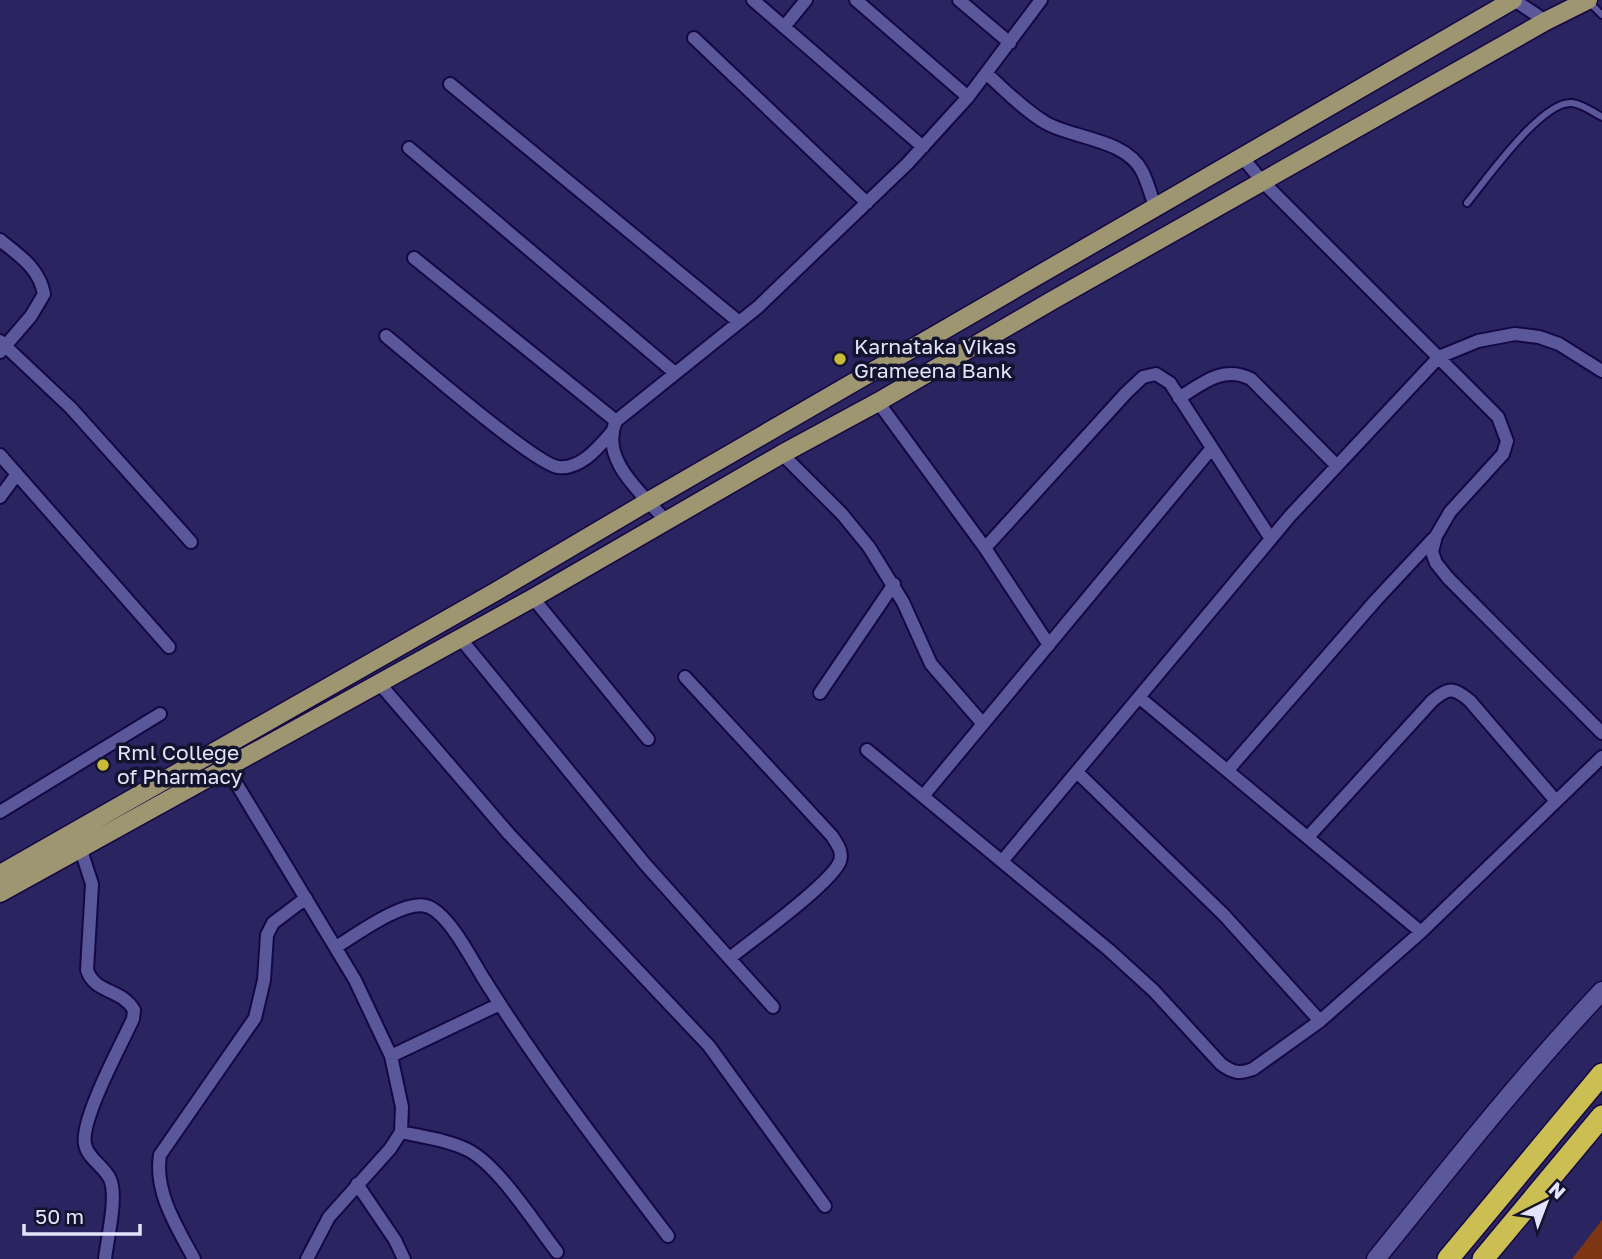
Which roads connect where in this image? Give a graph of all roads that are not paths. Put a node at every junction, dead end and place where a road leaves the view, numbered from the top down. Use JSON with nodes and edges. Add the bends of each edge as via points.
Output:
{"nodes":[{"id":1,"x":753,"y":0,"type":"edge"},
{"id":2,"x":806,"y":0,"type":"edge"},
{"id":3,"x":856,"y":0,"type":"edge"},
{"id":4,"x":959,"y":0,"type":"edge"},
{"id":5,"x":1041,"y":0,"type":"edge"},
{"id":6,"x":1513,"y":0,"type":"edge"},
{"id":7,"x":1588,"y":0,"type":"edge"},
{"id":8,"x":1602,"y":15,"type":"edge"},
{"id":9,"x":1546,"y":22,"type":"junction"},
{"id":10,"x":784,"y":27,"type":"junction"},
{"id":11,"x":694,"y":38,"type":"dead end"},
{"id":12,"x":1010,"y":43,"type":"junction"},
{"id":13,"x":987,"y":74,"type":"junction"},
{"id":14,"x":450,"y":84,"type":"dead end"},
{"id":15,"x":968,"y":97,"type":"junction"},
{"id":16,"x":1602,"y":117,"type":"edge"},
{"id":17,"x":923,"y":147,"type":"junction"},
{"id":18,"x":409,"y":148,"type":"dead end"},
{"id":19,"x":1242,"y":157,"type":"junction"},
{"id":20,"x":1262,"y":181,"type":"junction"},
{"id":21,"x":867,"y":203,"type":"junction"},
{"id":22,"x":1467,"y":203,"type":"dead end"},
{"id":23,"x":1155,"y":207,"type":"junction"},
{"id":24,"x":0,"y":240,"type":"edge"},
{"id":25,"x":414,"y":258,"type":"dead end"},
{"id":26,"x":739,"y":322,"type":"junction"},
{"id":27,"x":387,"y":336,"type":"dead end"},
{"id":28,"x":2,"y":346,"type":"edge"},
{"id":29,"x":1439,"y":358,"type":"junction"},
{"id":30,"x":1602,"y":371,"type":"edge"},
{"id":31,"x":675,"y":373,"type":"junction"},
{"id":32,"x":1179,"y":398,"type":"junction"},
{"id":33,"x":878,"y":402,"type":"junction"},
{"id":34,"x":613,"y":427,"type":"junction"},
{"id":35,"x":1212,"y":448,"type":"junction"},
{"id":36,"x":782,"y":454,"type":"junction"},
{"id":37,"x":0,"y":455,"type":"edge"},
{"id":38,"x":1337,"y":466,"type":"junction"},
{"id":39,"x":17,"y":474,"type":"junction"},
{"id":40,"x":0,"y":497,"type":"edge"},
{"id":41,"x":649,"y":501,"type":"junction"},
{"id":42,"x":665,"y":520,"type":"junction"},
{"id":43,"x":1436,"y":536,"type":"junction"},
{"id":44,"x":1271,"y":539,"type":"junction"},
{"id":45,"x":191,"y":542,"type":"dead end"},
{"id":46,"x":985,"y":548,"type":"junction"},
{"id":47,"x":894,"y":584,"type":"junction"},
{"id":48,"x":533,"y":598,"type":"junction"},
{"id":49,"x":460,"y":638,"type":"junction"},
{"id":50,"x":1049,"y":645,"type":"junction"},
{"id":51,"x":170,"y":647,"type":"dead end"},
{"id":52,"x":685,"y":677,"type":"dead end"},
{"id":53,"x":379,"y":683,"type":"junction"},
{"id":54,"x":820,"y":693,"type":"dead end"},
{"id":55,"x":1140,"y":698,"type":"junction"},
{"id":56,"x":160,"y":714,"type":"dead end"},
{"id":57,"x":983,"y":724,"type":"junction"},
{"id":58,"x":1602,"y":733,"type":"edge"},
{"id":59,"x":648,"y":739,"type":"dead end"},
{"id":60,"x":867,"y":750,"type":"dead end"},
{"id":61,"x":1602,"y":757,"type":"edge"},
{"id":62,"x":227,"y":768,"type":"junction"},
{"id":63,"x":1228,"y":770,"type":"junction"},
{"id":64,"x":1078,"y":774,"type":"junction"},
{"id":65,"x":924,"y":795,"type":"junction"},
{"id":66,"x":1556,"y":801,"type":"junction"},
{"id":67,"x":0,"y":812,"type":"edge"},
{"id":68,"x":1308,"y":836,"type":"junction"},
{"id":69,"x":80,"y":847,"type":"junction"},
{"id":70,"x":1003,"y":860,"type":"junction"},
{"id":71,"x":0,"y":874,"type":"edge"},
{"id":72,"x":0,"y":893,"type":"edge"},
{"id":73,"x":306,"y":898,"type":"junction"},
{"id":74,"x":1421,"y":932,"type":"junction"},
{"id":75,"x":335,"y":947,"type":"junction"},
{"id":76,"x":730,"y":958,"type":"junction"},
{"id":77,"x":1602,"y":990,"type":"edge"},
{"id":78,"x":500,"y":1004,"type":"junction"},
{"id":79,"x":773,"y":1007,"type":"dead end"},
{"id":80,"x":1320,"y":1021,"type":"junction"},
{"id":81,"x":391,"y":1056,"type":"junction"},
{"id":82,"x":1602,"y":1074,"type":"edge"},
{"id":83,"x":1602,"y":1116,"type":"edge"},
{"id":84,"x":401,"y":1132,"type":"junction"},
{"id":85,"x":357,"y":1184,"type":"junction"},
{"id":86,"x":825,"y":1206,"type":"dead end"},
{"id":87,"x":668,"y":1236,"type":"dead end"},
{"id":88,"x":557,"y":1252,"type":"dead end"},
{"id":89,"x":105,"y":1259,"type":"edge"},
{"id":90,"x":194,"y":1259,"type":"edge"},
{"id":91,"x":307,"y":1259,"type":"edge"},
{"id":92,"x":404,"y":1259,"type":"edge"},
{"id":93,"x":1376,"y":1259,"type":"edge"},
{"id":94,"x":1448,"y":1259,"type":"edge"},
{"id":95,"x":1483,"y":1259,"type":"edge"}],
"edges":[{"from":1,"to":10,"type":"street"},
{"from":2,"to":10,"type":"street"},
{"from":3,"to":15,"type":"street"},
{"from":4,"to":12,"type":"street"},
{"from":5,"to":12,"type":"street"},
{"from":6,"to":9,"type":"street"},
{"from":6,"to":19,"type":"main road"},
{"from":7,"to":8,"type":"lane"},
{"from":7,"to":9,"type":"main road"},
{"from":9,"to":20,"type":"main road"},
{"from":10,"to":17,"type":"street"},
{"from":11,"to":21,"type":"street"},
{"from":12,"to":13,"type":"street"},
{"from":13,"to":15,"type":"street"},
{"from":13,"to":23,"type":"street","via":[[1048,124],[1133,160]]},
{"from":14,"to":26,"type":"street"},
{"from":15,"to":17,"type":"street"},
{"from":16,"to":22,"type":"lane","via":[[1571,103],[1554,107],[1531,127]]},
{"from":17,"to":21,"type":"street"},
{"from":18,"to":31,"type":"street"},
{"from":19,"to":20,"type":"street"},
{"from":19,"to":23,"type":"main road"},
{"from":20,"to":29,"type":"street"},
{"from":20,"to":33,"type":"main road"},
{"from":21,"to":26,"type":"street"},
{"from":23,"to":41,"type":"main road"},
{"from":24,"to":28,"type":"street","via":[[36,271],[44,294],[36,310]]},
{"from":25,"to":34,"type":"street"},
{"from":26,"to":31,"type":"street"},
{"from":27,"to":34,"type":"street","via":[[547,463],[570,466],[589,457]]},
{"from":28,"to":45,"type":"street","via":[[71,408]]},
{"from":29,"to":30,"type":"street","via":[[1478,341],[1515,334],[1559,344]]},
{"from":29,"to":38,"type":"street"},
{"from":29,"to":43,"type":"street","via":[[1498,416],[1507,441],[1503,454],[1450,512]]},
{"from":31,"to":34,"type":"street"},
{"from":32,"to":35,"type":"street"},
{"from":32,"to":38,"type":"street","via":[[1210,379],[1237,373],[1251,379]]},
{"from":32,"to":46,"type":"street","via":[[1170,383],[1156,374],[1143,377]]},
{"from":33,"to":36,"type":"main road"},
{"from":33,"to":46,"type":"street"},
{"from":34,"to":41,"type":"street","via":[[611,447],[619,467]]},
{"from":35,"to":44,"type":"street"},
{"from":35,"to":50,"type":"street"},
{"from":36,"to":42,"type":"main road"},
{"from":36,"to":47,"type":"street","via":[[850,523]]},
{"from":37,"to":39,"type":"street"},
{"from":38,"to":44,"type":"street"},
{"from":39,"to":40,"type":"street"},
{"from":39,"to":51,"type":"street"},
{"from":41,"to":42,"type":"street"},
{"from":41,"to":71,"type":"main road"},
{"from":42,"to":48,"type":"main road"},
{"from":43,"to":58,"type":"street","via":[[1432,552],[1448,578]]},
{"from":43,"to":63,"type":"street"},
{"from":44,"to":55,"type":"street"},
{"from":46,"to":50,"type":"street"},
{"from":47,"to":54,"type":"street"},
{"from":47,"to":57,"type":"street","via":[[931,664]]},
{"from":48,"to":49,"type":"main road"},
{"from":48,"to":59,"type":"street"},
{"from":49,"to":53,"type":"main road"},
{"from":49,"to":76,"type":"street","via":[[645,864]]},
{"from":50,"to":57,"type":"street"},
{"from":52,"to":76,"type":"street","via":[[840,849],[841,859],[828,879]]},
{"from":53,"to":62,"type":"main road"},
{"from":53,"to":86,"type":"street","via":[[509,834],[709,1046]]},
{"from":55,"to":63,"type":"street"},
{"from":55,"to":64,"type":"street"},
{"from":56,"to":67,"type":"street"},
{"from":57,"to":65,"type":"street"},
{"from":60,"to":65,"type":"street"},
{"from":61,"to":66,"type":"street"},
{"from":62,"to":69,"type":"main road"},
{"from":62,"to":73,"type":"street"},
{"from":63,"to":68,"type":"street"},
{"from":64,"to":70,"type":"street"},
{"from":64,"to":80,"type":"street","via":[[1224,915]]},
{"from":65,"to":70,"type":"street"},
{"from":66,"to":68,"type":"street","via":[[1470,701],[1450,690],[1432,701]]},
{"from":66,"to":74,"type":"street"},
{"from":68,"to":74,"type":"street"},
{"from":69,"to":72,"type":"main road"},
{"from":69,"to":89,"type":"street","via":[[92,884],[90,978],[122,995],[134,1010],[85,1134],[85,1145],[110,1179],[113,1192]]},
{"from":70,"to":80,"type":"street","via":[[1154,991],[1231,1072],[1253,1069]]},
{"from":73,"to":75,"type":"street"},
{"from":73,"to":90,"type":"street","via":[[273,923],[267,935],[255,1018],[160,1155],[160,1182],[168,1210]]},
{"from":74,"to":80,"type":"street"},
{"from":75,"to":78,"type":"street","via":[[396,912],[426,906],[437,911],[460,940]]},
{"from":75,"to":81,"type":"street"},
{"from":76,"to":79,"type":"street"},
{"from":77,"to":93,"type":"street","via":[[1470,1141]]},
{"from":78,"to":81,"type":"street"},
{"from":78,"to":87,"type":"street","via":[[572,1111]]},
{"from":81,"to":84,"type":"street","via":[[402,1107]]},
{"from":82,"to":94,"type":"highway"},
{"from":83,"to":95,"type":"highway"},
{"from":84,"to":85,"type":"street"},
{"from":84,"to":88,"type":"street","via":[[452,1144],[482,1159]]},
{"from":85,"to":91,"type":"street","via":[[329,1217]]},
{"from":85,"to":92,"type":"street"}]}
